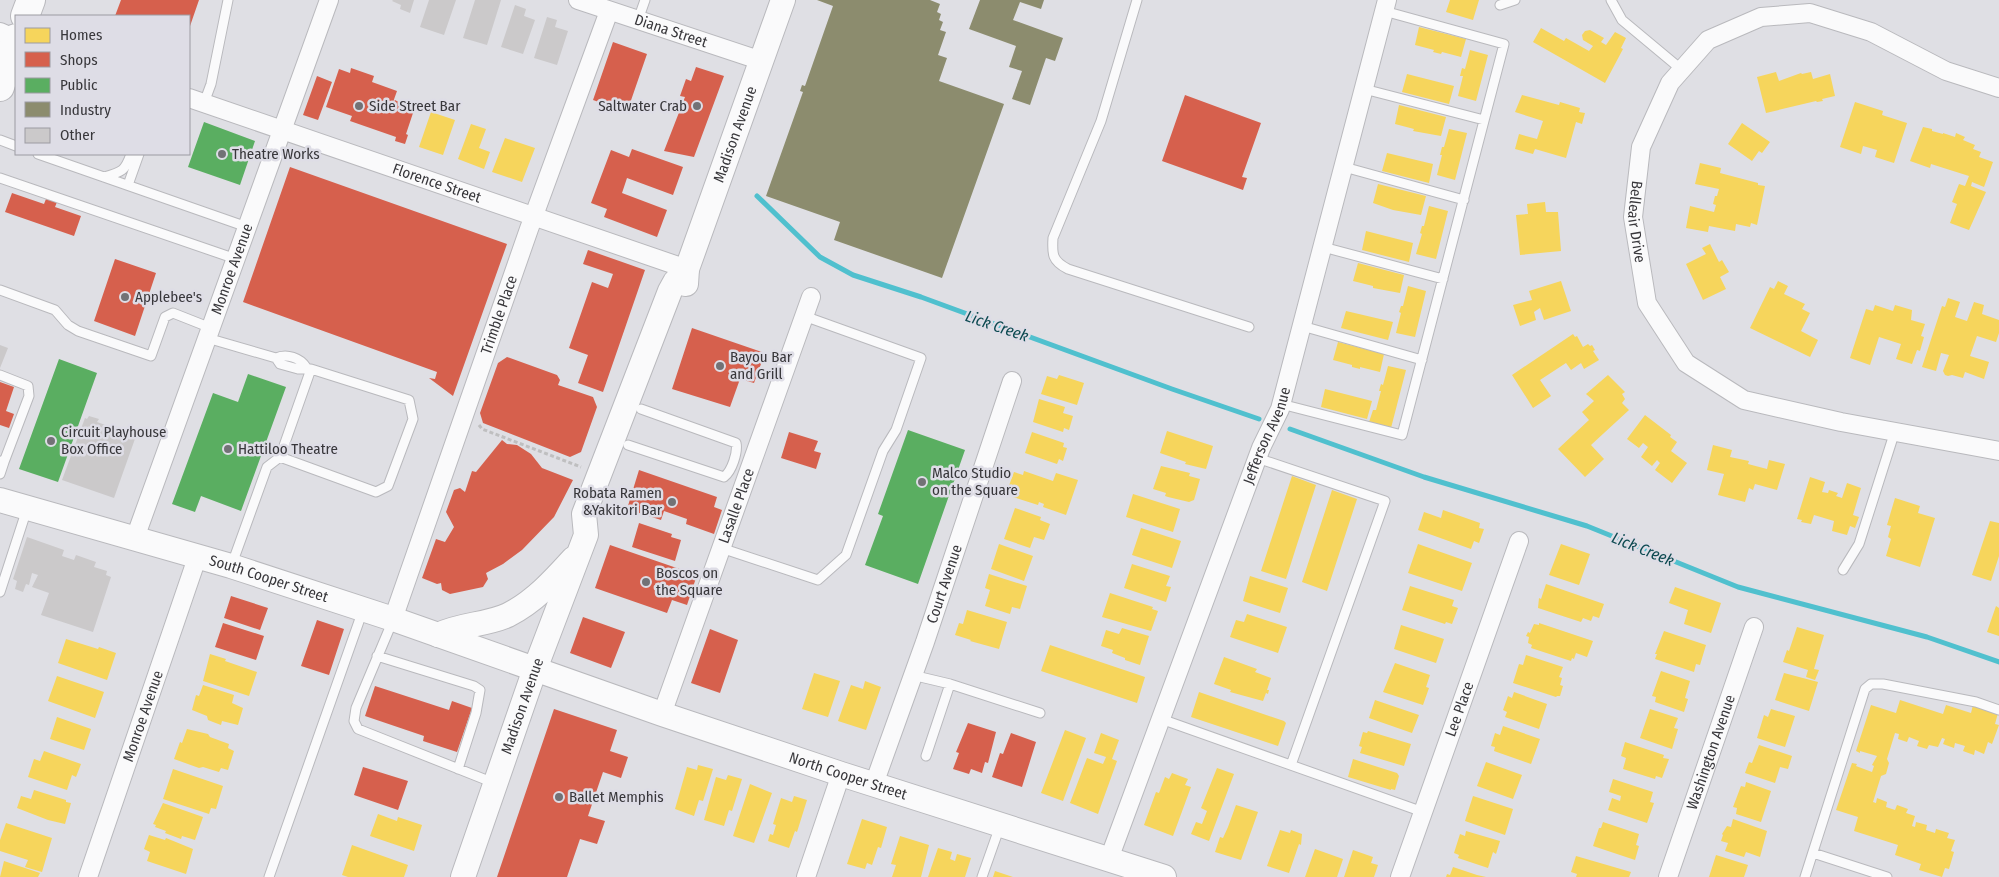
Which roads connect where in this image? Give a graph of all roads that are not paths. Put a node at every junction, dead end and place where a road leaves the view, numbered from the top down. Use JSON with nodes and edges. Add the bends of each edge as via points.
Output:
{"nodes":[{"id":1,"x":31,"y":0,"type":"edge"},
{"id":2,"x":228,"y":0,"type":"edge"},
{"id":3,"x":329,"y":0,"type":"edge"},
{"id":4,"x":578,"y":0,"type":"edge"},
{"id":5,"x":645,"y":0,"type":"edge"},
{"id":6,"x":783,"y":0,"type":"edge"},
{"id":7,"x":1137,"y":0,"type":"edge"},
{"id":8,"x":1516,"y":0,"type":"edge"},
{"id":9,"x":1611,"y":0,"type":"edge"},
{"id":10,"x":1500,"y":5,"type":"dead end"},
{"id":11,"x":610,"y":6,"type":"edge"},
{"id":12,"x":1386,"y":6,"type":"edge"},
{"id":13,"x":25,"y":15,"type":"edge"},
{"id":14,"x":638,"y":20,"type":"junction"},
{"id":15,"x":0,"y":32,"type":"edge"},
{"id":16,"x":15,"y":38,"type":"edge"},
{"id":17,"x":15,"y":42,"type":"edge"},
{"id":18,"x":762,"y":61,"type":"junction"},
{"id":19,"x":1682,"y":70,"type":"junction"},
{"id":20,"x":1999,"y":88,"type":"edge"},
{"id":21,"x":3,"y":89,"type":"edge"},
{"id":22,"x":1364,"y":89,"type":"junction"},
{"id":23,"x":196,"y":100,"type":"edge"},
{"id":24,"x":1484,"y":120,"type":"junction"},
{"id":25,"x":283,"y":130,"type":"junction"},
{"id":26,"x":0,"y":140,"type":"edge"},
{"id":27,"x":15,"y":146,"type":"edge"},
{"id":28,"x":41,"y":155,"type":"edge"},
{"id":29,"x":131,"y":155,"type":"edge"},
{"id":30,"x":138,"y":155,"type":"edge"},
{"id":31,"x":1344,"y":166,"type":"junction"},
{"id":32,"x":104,"y":177,"type":"junction"},
{"id":33,"x":0,"y":178,"type":"edge"},
{"id":34,"x":128,"y":185,"type":"junction"},
{"id":35,"x":1464,"y":200,"type":"junction"},
{"id":36,"x":534,"y":216,"type":"junction"},
{"id":37,"x":248,"y":227,"type":"junction"},
{"id":38,"x":1322,"y":247,"type":"junction"},
{"id":39,"x":236,"y":259,"type":"junction"},
{"id":40,"x":687,"y":269,"type":"junction"},
{"id":41,"x":1443,"y":279,"type":"junction"},
{"id":42,"x":0,"y":290,"type":"edge"},
{"id":43,"x":811,"y":297,"type":"dead end"},
{"id":44,"x":804,"y":316,"type":"junction"},
{"id":45,"x":1302,"y":326,"type":"junction"},
{"id":46,"x":1249,"y":327,"type":"dead end"},
{"id":47,"x":209,"y":333,"type":"junction"},
{"id":48,"x":1422,"y":360,"type":"junction"},
{"id":49,"x":309,"y":368,"type":"junction"},
{"id":50,"x":0,"y":376,"type":"edge"},
{"id":51,"x":1012,"y":381,"type":"dead end"},
{"id":52,"x":1281,"y":404,"type":"junction"},
{"id":53,"x":641,"y":409,"type":"junction"},
{"id":54,"x":1895,"y":431,"type":"junction"},
{"id":55,"x":628,"y":445,"type":"junction"},
{"id":56,"x":1999,"y":451,"type":"edge"},
{"id":57,"x":280,"y":457,"type":"junction"},
{"id":58,"x":1257,"y":458,"type":"junction"},
{"id":59,"x":2,"y":462,"type":"edge"},
{"id":60,"x":731,"y":464,"type":"junction"},
{"id":61,"x":748,"y":471,"type":"junction"},
{"id":62,"x":0,"y":474,"type":"edge"},
{"id":63,"x":0,"y":500,"type":"edge"},
{"id":64,"x":28,"y":507,"type":"junction"},
{"id":65,"x":135,"y":538,"type":"junction"},
{"id":66,"x":1519,"y":541,"type":"dead end"},
{"id":67,"x":583,"y":543,"type":"junction"},
{"id":68,"x":721,"y":548,"type":"junction"},
{"id":69,"x":198,"y":555,"type":"junction"},
{"id":70,"x":232,"y":566,"type":"junction"},
{"id":71,"x":1843,"y":570,"type":"dead end"},
{"id":72,"x":0,"y":592,"type":"edge"},
{"id":73,"x":364,"y":610,"type":"junction"},
{"id":74,"x":393,"y":619,"type":"junction"},
{"id":75,"x":1754,"y":627,"type":"dead end"},
{"id":76,"x":438,"y":635,"type":"junction"},
{"id":77,"x":377,"y":656,"type":"junction"},
{"id":78,"x":535,"y":669,"type":"junction"},
{"id":79,"x":912,"y":675,"type":"junction"},
{"id":80,"x":950,"y":684,"type":"junction"},
{"id":81,"x":1999,"y":710,"type":"edge"},
{"id":82,"x":1040,"y":713,"type":"dead end"},
{"id":83,"x":662,"y":714,"type":"junction"},
{"id":84,"x":1160,"y":719,"type":"junction"},
{"id":85,"x":926,"y":756,"type":"dead end"},
{"id":86,"x":1291,"y":765,"type":"junction"},
{"id":87,"x":458,"y":769,"type":"junction"},
{"id":88,"x":841,"y":774,"type":"junction"},
{"id":89,"x":496,"y":784,"type":"junction"},
{"id":90,"x":874,"y":784,"type":"junction"},
{"id":91,"x":1423,"y":812,"type":"junction"},
{"id":92,"x":1000,"y":826,"type":"junction"},
{"id":93,"x":1813,"y":853,"type":"junction"},
{"id":94,"x":1109,"y":859,"type":"junction"},
{"id":95,"x":88,"y":877,"type":"edge"},
{"id":96,"x":269,"y":877,"type":"edge"},
{"id":97,"x":463,"y":877,"type":"edge"},
{"id":98,"x":806,"y":877,"type":"edge"},
{"id":99,"x":982,"y":877,"type":"edge"},
{"id":100,"x":1164,"y":877,"type":"edge"},
{"id":101,"x":1400,"y":877,"type":"edge"},
{"id":102,"x":1668,"y":877,"type":"edge"},
{"id":103,"x":1805,"y":877,"type":"edge"},
{"id":104,"x":1887,"y":877,"type":"edge"}],
"edges":[{"from":1,"to":13,"type":"main road"},
{"from":2,"to":23,"type":"lane","via":[[211,84]]},
{"from":3,"to":25,"type":"street","name":"Monroe Avenue"},
{"from":4,"to":11,"type":"street","name":"Diana Street"},
{"from":5,"to":14,"type":"lane"},
{"from":6,"to":18,"type":"street","name":"Madison Avenue"},
{"from":7,"to":46,"type":"lane","via":[[1101,121],[1053,238],[1052,254],[1060,265],[1068,269]]},
{"from":8,"to":10,"type":"lane"},
{"from":9,"to":19,"type":"lane","via":[[1622,20]]},
{"from":11,"to":14,"type":"street","name":"Diana Street"},
{"from":11,"to":36,"type":"street","name":"Trimble Place"},
{"from":12,"to":22,"type":"street","name":"Jefferson Avenue"},
{"from":12,"to":24,"type":"lane","via":[[1504,44]]},
{"from":14,"to":18,"type":"street","name":"Diana Street"},
{"from":15,"to":16,"type":"street"},
{"from":17,"to":21,"type":"main road"},
{"from":18,"to":40,"type":"street","name":"Madison Avenue"},
{"from":19,"to":20,"type":"street","name":"Belleair Drive","via":[[1708,40],[1761,17],[1810,13],[1870,32],[1946,71]]},
{"from":19,"to":54,"type":"street","name":"Belleair Drive","via":[[1670,83],[1642,147],[1633,218],[1647,303],[1686,363],[1744,400]]},
{"from":22,"to":24,"type":"lane"},
{"from":22,"to":31,"type":"street","name":"Jefferson Avenue"},
{"from":23,"to":25,"type":"street","name":"Florence Street"},
{"from":24,"to":35,"type":"lane"},
{"from":25,"to":36,"type":"street","name":"Florence Street"},
{"from":25,"to":37,"type":"street","name":"Monroe Avenue"},
{"from":26,"to":27,"type":"lane"},
{"from":28,"to":32,"type":"lane"},
{"from":29,"to":32,"type":"lane","via":[[126,168]]},
{"from":30,"to":34,"type":"lane"},
{"from":31,"to":35,"type":"lane"},
{"from":31,"to":38,"type":"street","name":"Jefferson Avenue"},
{"from":32,"to":34,"type":"lane"},
{"from":33,"to":39,"type":"lane"},
{"from":34,"to":37,"type":"lane"},
{"from":35,"to":41,"type":"lane"},
{"from":36,"to":40,"type":"street","name":"Florence Street"},
{"from":36,"to":74,"type":"street","name":"Trimble Place"},
{"from":37,"to":39,"type":"street","name":"Monroe Avenue"},
{"from":38,"to":41,"type":"lane"},
{"from":38,"to":45,"type":"street","name":"Jefferson Avenue"},
{"from":39,"to":47,"type":"street","name":"Monroe Avenue"},
{"from":40,"to":53,"type":"street","name":"Madison Avenue","via":[[684,295]]},
{"from":40,"to":67,"type":"street","name":"Madison Avenue","via":[[670,291],[584,514]]},
{"from":41,"to":48,"type":"lane"},
{"from":42,"to":47,"type":"lane","via":[[55,310],[78,331],[151,356],[165,317],[173,313]]},
{"from":43,"to":44,"type":"street","name":"Lasalle Place"},
{"from":44,"to":61,"type":"street","name":"Lasalle Place"},
{"from":44,"to":68,"type":"lane","via":[[921,358],[896,430],[883,451],[846,555],[818,580]]},
{"from":45,"to":48,"type":"lane"},
{"from":45,"to":52,"type":"street","name":"Jefferson Avenue"},
{"from":47,"to":49,"type":"lane","via":[[276,358],[283,355],[301,361]]},
{"from":47,"to":65,"type":"street","name":"Monroe Avenue"},
{"from":48,"to":52,"type":"lane","via":[[1402,435]]},
{"from":49,"to":57,"type":"lane"},
{"from":49,"to":57,"type":"lane","via":[[409,400],[413,419],[388,486],[376,492]]},
{"from":50,"to":59,"type":"lane","via":[[28,386],[29,396]]},
{"from":51,"to":79,"type":"street","name":"Court Avenue"},
{"from":52,"to":58,"type":"street","name":"Jefferson Avenue"},
{"from":53,"to":55,"type":"street","name":"Madison Avenue"},
{"from":53,"to":60,"type":"lane","via":[[736,442]]},
{"from":54,"to":56,"type":"street","name":"Belleair Drive"},
{"from":54,"to":71,"type":"lane","via":[[1859,544]]},
{"from":55,"to":60,"type":"lane","via":[[724,477]]},
{"from":55,"to":67,"type":"street","name":"Madison Avenue","via":[[599,522]]},
{"from":57,"to":70,"type":"lane","via":[[267,468]]},
{"from":58,"to":84,"type":"street","name":"Jefferson Avenue"},
{"from":58,"to":86,"type":"lane","via":[[1385,501]]},
{"from":59,"to":62,"type":"lane"},
{"from":60,"to":61,"type":"lane"},
{"from":61,"to":68,"type":"street","name":"Lasalle Place"},
{"from":63,"to":64,"type":"street","name":"South Cooper Street"},
{"from":64,"to":65,"type":"street","name":"South Cooper Street"},
{"from":64,"to":72,"type":"lane"},
{"from":65,"to":69,"type":"street","name":"South Cooper Street"},
{"from":66,"to":91,"type":"street","name":"Lee Place"},
{"from":67,"to":76,"type":"street","via":[[538,595],[508,615]]},
{"from":67,"to":78,"type":"street","name":"Madison Avenue"},
{"from":68,"to":83,"type":"street","name":"Lasalle Place"},
{"from":69,"to":70,"type":"street","name":"South Cooper Street"},
{"from":69,"to":95,"type":"street","name":"Monroe Avenue"},
{"from":70,"to":73,"type":"street","name":"South Cooper Street"},
{"from":73,"to":74,"type":"street","name":"South Cooper Street"},
{"from":73,"to":96,"type":"lane"},
{"from":74,"to":76,"type":"street","name":"South Cooper Street"},
{"from":74,"to":77,"type":"lane"},
{"from":75,"to":102,"type":"street","name":"Washington Avenue"},
{"from":76,"to":78,"type":"street","name":"South Cooper Street"},
{"from":77,"to":87,"type":"lane","via":[[356,708],[354,721],[358,729]]},
{"from":77,"to":87,"type":"lane","via":[[480,690]]},
{"from":78,"to":83,"type":"street","name":"North Cooper Street"},
{"from":78,"to":89,"type":"street","name":"Madison Avenue"},
{"from":79,"to":80,"type":"lane"},
{"from":79,"to":90,"type":"street","name":"Court Avenue"},
{"from":80,"to":82,"type":"lane"},
{"from":80,"to":85,"type":"lane"},
{"from":81,"to":93,"type":"lane","via":[[1922,690],[1871,684],[1865,689]]},
{"from":83,"to":88,"type":"street","name":"North Cooper Street"},
{"from":84,"to":86,"type":"lane"},
{"from":84,"to":94,"type":"street","name":"Jefferson Avenue"},
{"from":86,"to":91,"type":"lane"},
{"from":87,"to":89,"type":"lane"},
{"from":88,"to":90,"type":"street","name":"North Cooper Street"},
{"from":88,"to":98,"type":"street"},
{"from":89,"to":97,"type":"street","name":"Madison Avenue"},
{"from":90,"to":92,"type":"street","name":"North Cooper Street"},
{"from":91,"to":101,"type":"street","name":"Lee Place"},
{"from":92,"to":94,"type":"street","name":"North Cooper Street"},
{"from":92,"to":99,"type":"lane"},
{"from":93,"to":103,"type":"lane"},
{"from":93,"to":104,"type":"lane"},
{"from":94,"to":100,"type":"street","name":"North Cooper Street"}]}
